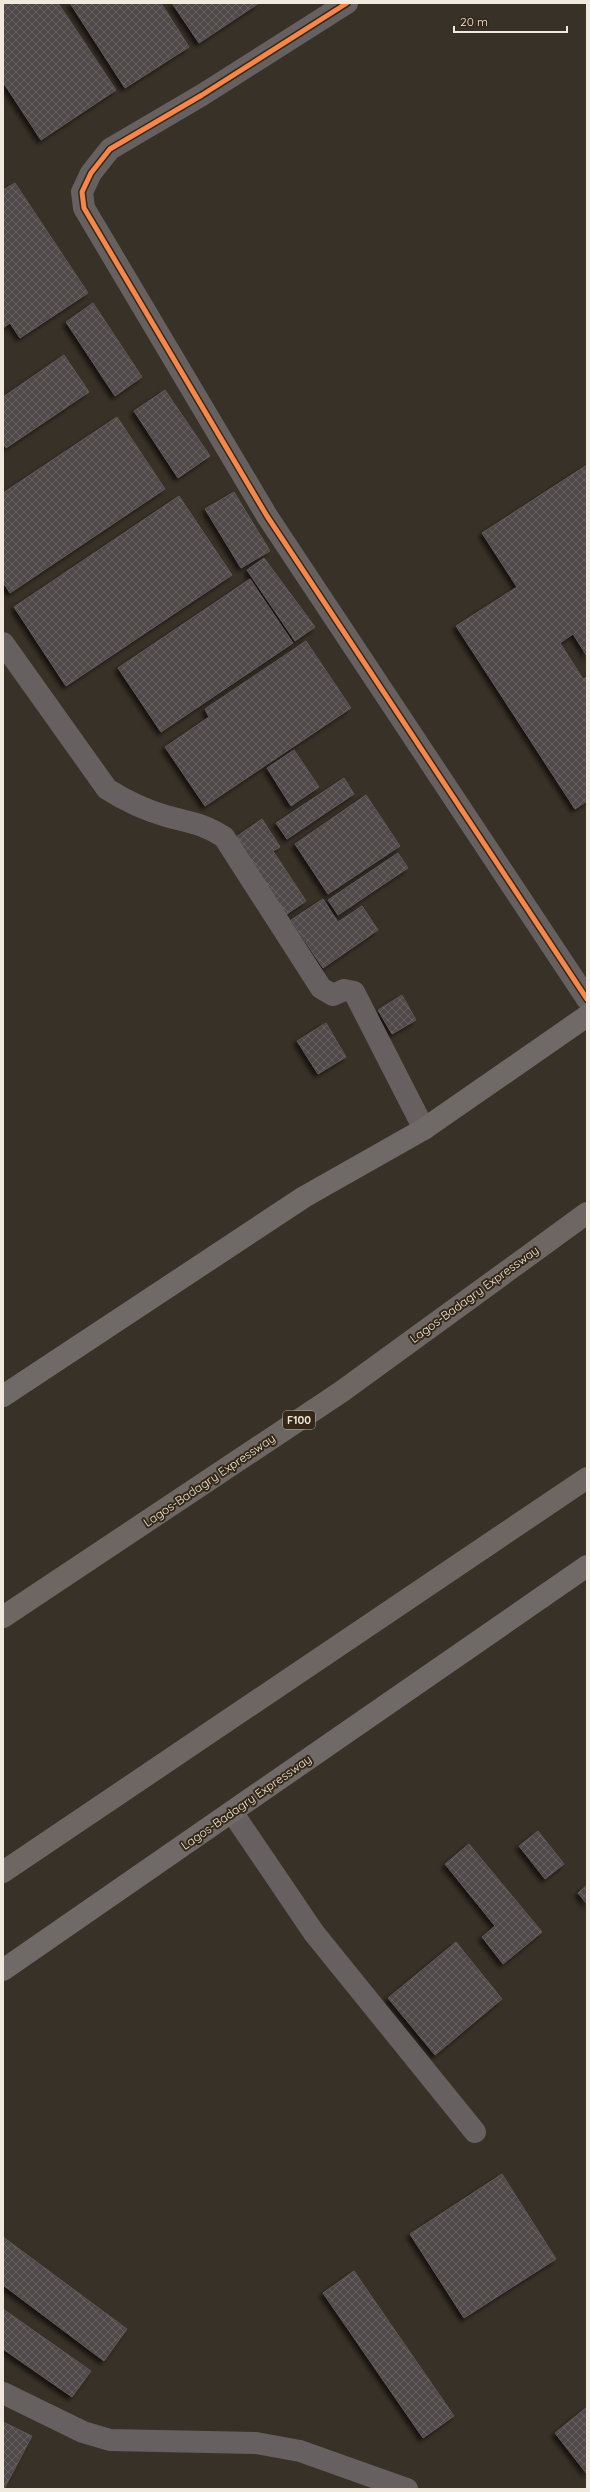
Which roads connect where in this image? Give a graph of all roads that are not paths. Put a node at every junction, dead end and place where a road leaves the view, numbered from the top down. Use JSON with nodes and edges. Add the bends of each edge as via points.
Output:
{"nodes":[{"id":1,"x":347,"y":3,"type":"edge"},
{"id":2,"x":3,"y":643,"type":"edge"},
{"id":3,"x":587,"y":999,"type":"edge"},
{"id":4,"x":587,"y":1016,"type":"edge"},
{"id":5,"x":424,"y":1129,"type":"junction"},
{"id":6,"x":587,"y":1212,"type":"edge"},
{"id":7,"x":3,"y":1396,"type":"edge"},
{"id":8,"x":587,"y":1478,"type":"edge"},
{"id":9,"x":587,"y":1566,"type":"edge"},
{"id":10,"x":3,"y":1617,"type":"edge"},
{"id":11,"x":232,"y":1812,"type":"junction"},
{"id":12,"x":3,"y":1872,"type":"edge"},
{"id":13,"x":3,"y":1970,"type":"edge"},
{"id":14,"x":475,"y":2132,"type":"dead end"},
{"id":15,"x":3,"y":2393,"type":"edge"},
{"id":16,"x":407,"y":2489,"type":"edge"}],
"edges":[{"from":1,"to":3,"type":"street","via":[[202,95],[110,149],[91,173],[82,192],[84,208],[267,516]]},
{"from":2,"to":5,"type":"street","via":[[107,789],[128,802],[165,816],[204,825],[224,837],[321,988],[333,995],[344,990],[354,992]]},
{"from":4,"to":5,"type":"main road"},
{"from":5,"to":7,"type":"main road","via":[[304,1197]]},
{"from":6,"to":10,"type":"highway","name":"Lagos-Badagry Expressway","number":"F100","via":[[341,1392]]},
{"from":8,"to":12,"type":"highway"},
{"from":9,"to":11,"type":"main road","name":"Lagos-Badagry Expressway"},
{"from":11,"to":13,"type":"main road","name":"Lagos-Badagry Expressway"},
{"from":11,"to":14,"type":"street","via":[[314,1933]]},
{"from":15,"to":16,"type":"street","via":[[83,2432],[110,2440],[256,2443],[300,2451]]}]}
